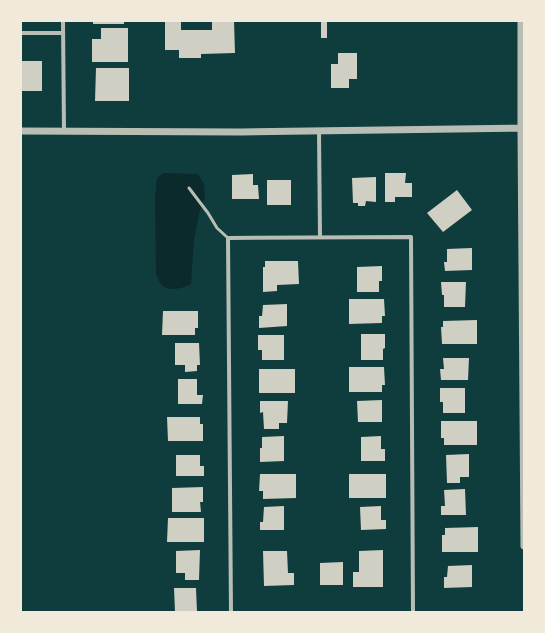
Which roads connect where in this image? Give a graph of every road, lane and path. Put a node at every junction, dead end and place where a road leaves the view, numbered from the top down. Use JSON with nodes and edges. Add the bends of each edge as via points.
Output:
{"nodes":[{"id":1,"x":63,"y":21,"type":"edge"},
{"id":2,"x":522,"y":21,"type":"edge"},
{"id":3,"x":21,"y":33,"type":"edge"},
{"id":4,"x":63,"y":33,"type":"junction"},
{"id":5,"x":522,"y":128,"type":"edge"},
{"id":6,"x":64,"y":130,"type":"junction"},
{"id":7,"x":21,"y":131,"type":"edge"},
{"id":8,"x":319,"y":131,"type":"junction"},
{"id":9,"x":189,"y":188,"type":"dead end"},
{"id":10,"x":320,"y":237,"type":"junction"},
{"id":11,"x":228,"y":238,"type":"junction"},
{"id":12,"x":524,"y":546,"type":"edge"},
{"id":13,"x":231,"y":612,"type":"edge"},
{"id":14,"x":413,"y":612,"type":"edge"}],
"edges":[{"from":1,"to":4,"type":"street"},
{"from":2,"to":5,"type":"street"},
{"from":3,"to":4,"type":"street"},
{"from":4,"to":6,"type":"street"},
{"from":5,"to":8,"type":"street"},
{"from":5,"to":12,"type":"street"},
{"from":6,"to":7,"type":"street"},
{"from":6,"to":8,"type":"street"},
{"from":8,"to":10,"type":"street"},
{"from":9,"to":11,"type":"lane","via":[[217,228]]},
{"from":10,"to":11,"type":"street"},
{"from":10,"to":14,"type":"street","via":[[411,237]]},
{"from":11,"to":13,"type":"street"}]}
